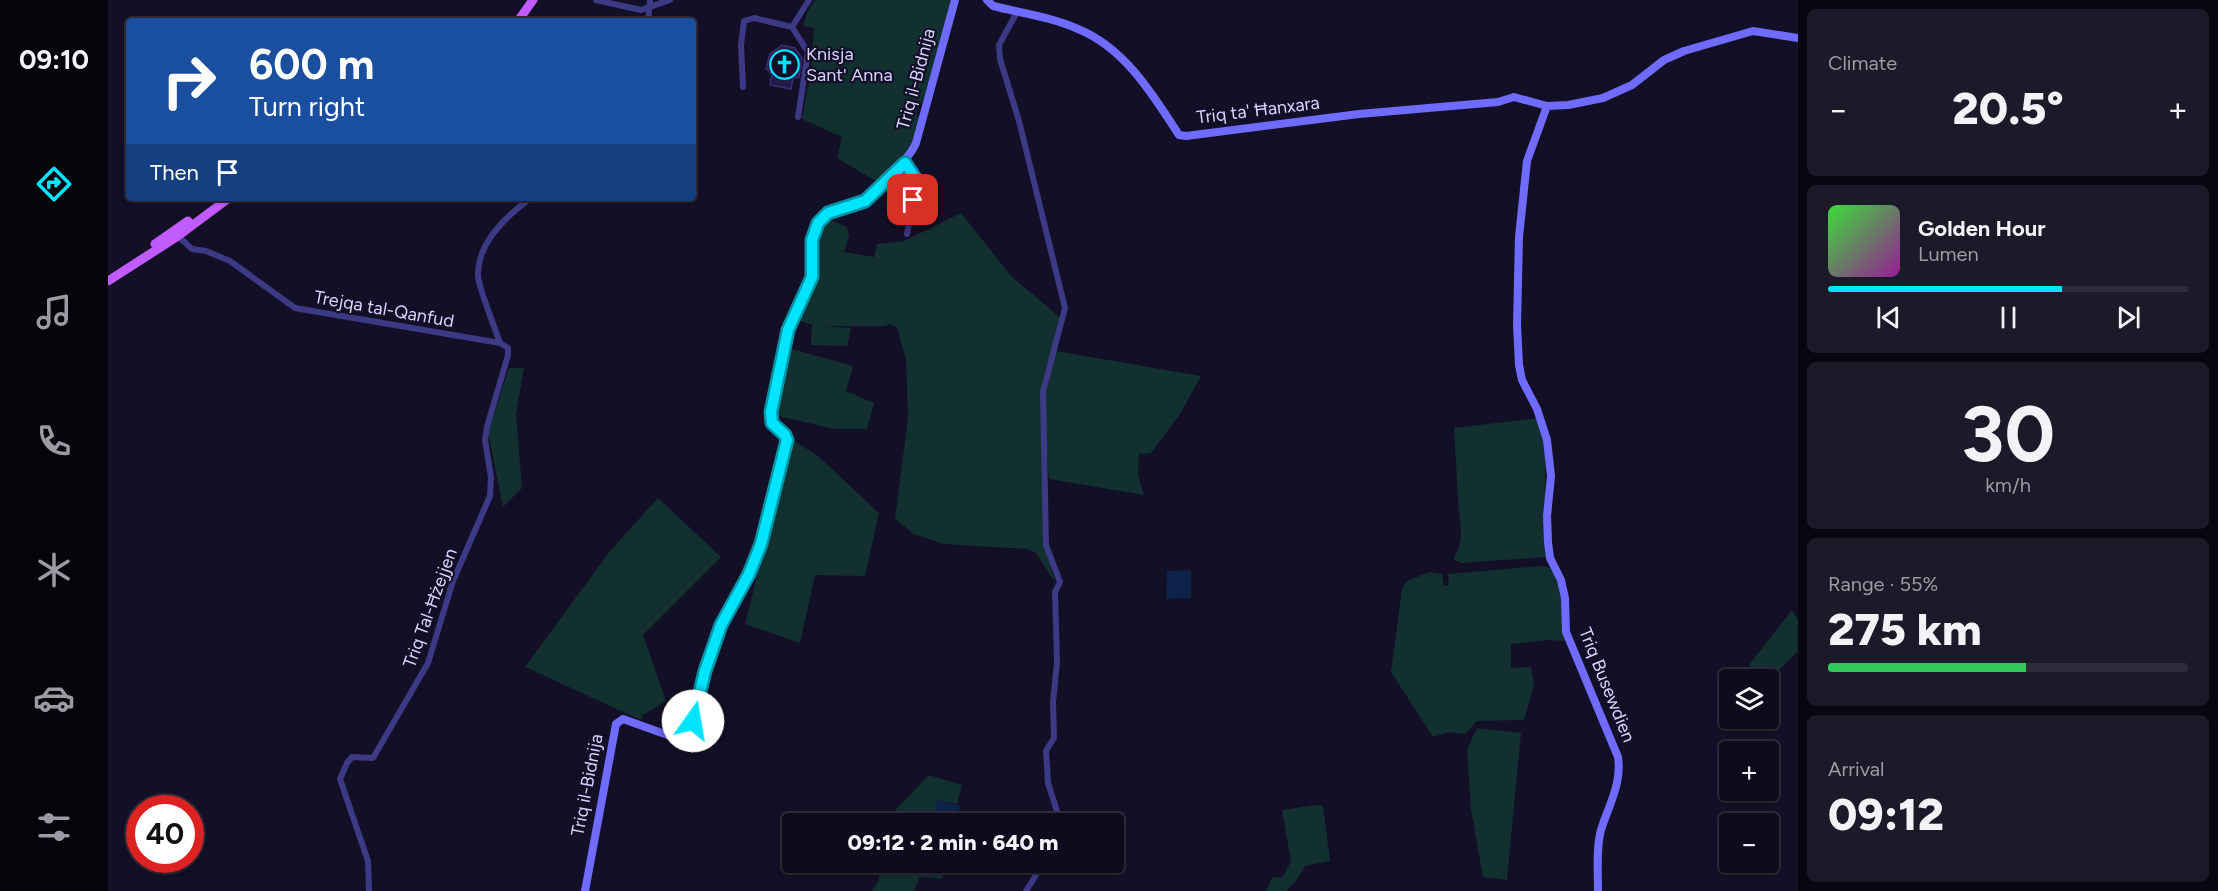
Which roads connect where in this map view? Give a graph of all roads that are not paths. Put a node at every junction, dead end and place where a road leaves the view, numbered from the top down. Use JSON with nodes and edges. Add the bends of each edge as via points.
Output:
{"nodes":[{"id":1,"x":533,"y":0,"type":"edge"},
{"id":2,"x":538,"y":0,"type":"edge"},
{"id":3,"x":596,"y":0,"type":"edge"},
{"id":4,"x":650,"y":0,"type":"edge"},
{"id":5,"x":670,"y":0,"type":"edge"},
{"id":6,"x":809,"y":0,"type":"edge"},
{"id":7,"x":955,"y":0,"type":"edge"},
{"id":8,"x":987,"y":0,"type":"edge"},
{"id":9,"x":648,"y":9,"type":"junction"},
{"id":10,"x":1017,"y":12,"type":"junction"},
{"id":11,"x":520,"y":18,"type":"edge"},
{"id":12,"x":526,"y":18,"type":"edge"},
{"id":13,"x":648,"y":18,"type":"edge"},
{"id":14,"x":792,"y":27,"type":"junction"},
{"id":15,"x":1798,"y":38,"type":"edge"},
{"id":16,"x":743,"y":87,"type":"dead end"},
{"id":17,"x":1547,"y":106,"type":"junction"},
{"id":18,"x":798,"y":117,"type":"dead end"},
{"id":19,"x":905,"y":163,"type":"junction"},
{"id":20,"x":217,"y":201,"type":"edge"},
{"id":21,"x":225,"y":201,"type":"edge"},
{"id":22,"x":527,"y":201,"type":"edge"},
{"id":23,"x":907,"y":234,"type":"dead end"},
{"id":24,"x":178,"y":236,"type":"junction"},
{"id":25,"x":108,"y":275,"type":"edge"},
{"id":26,"x":108,"y":281,"type":"edge"},
{"id":27,"x":500,"y":343,"type":"junction"},
{"id":28,"x":1058,"y":813,"type":"edge"},
{"id":29,"x":1037,"y":873,"type":"edge"},
{"id":30,"x":369,"y":891,"type":"edge"},
{"id":31,"x":585,"y":891,"type":"edge"},
{"id":32,"x":1026,"y":891,"type":"edge"},
{"id":33,"x":1598,"y":891,"type":"edge"}],
"edges":[{"from":1,"to":11,"type":"main road"},
{"from":2,"to":12,"type":"main road"},
{"from":3,"to":9,"type":"street"},
{"from":4,"to":9,"type":"street"},
{"from":5,"to":9,"type":"street"},
{"from":6,"to":14,"type":"street"},
{"from":7,"to":19,"type":"street","name":"Triq il-Bidnija","via":[[916,143]]},
{"from":8,"to":10,"type":"street","name":"Triq ta' Ħanxara","via":[[993,6]]},
{"from":9,"to":13,"type":"street"},
{"from":10,"to":17,"type":"street","name":"Triq ta' Ħanxara","via":[[1080,29],[1112,50],[1146,83],[1179,135],[1498,102],[1514,97]]},
{"from":10,"to":28,"type":"street","via":[[999,45],[1000,59],[1065,308],[1043,392],[1046,545],[1060,582],[1055,592],[1054,738],[1046,751],[1048,783]]},
{"from":14,"to":16,"type":"street","via":[[754,18],[744,21]]},
{"from":14,"to":18,"type":"street","via":[[808,52]]},
{"from":15,"to":17,"type":"street","via":[[1752,31],[1671,55],[1632,85],[1609,96]]},
{"from":17,"to":33,"type":"street","name":"Triq Busewdien","via":[[1527,161],[1519,237],[1519,365],[1547,440],[1551,476],[1548,542],[1565,598],[1566,632],[1619,768],[1615,795],[1601,831]]},
{"from":19,"to":23,"type":"street","via":[[916,183]]},
{"from":19,"to":31,"type":"street","name":"Triq il-Bidnija","via":[[865,201],[828,213],[815,230],[812,277],[788,330],[772,405],[772,423],[787,442],[761,544],[721,625],[687,733],[676,738],[623,718],[616,724]]},
{"from":20,"to":25,"type":"main road"},
{"from":21,"to":24,"type":"main road"},
{"from":22,"to":27,"type":"street","via":[[506,216],[481,258],[478,278]]},
{"from":24,"to":26,"type":"main road"},
{"from":24,"to":27,"type":"street","name":"Trejqa tal-Qanfud","via":[[192,249],[230,261],[295,308]]},
{"from":27,"to":30,"type":"street","name":"Triq Tal-Ħżejjen","via":[[508,348],[508,355],[485,440],[490,496],[453,581],[425,670],[373,758],[352,757],[340,779],[368,861]]},
{"from":29,"to":32,"type":"street"}]}
